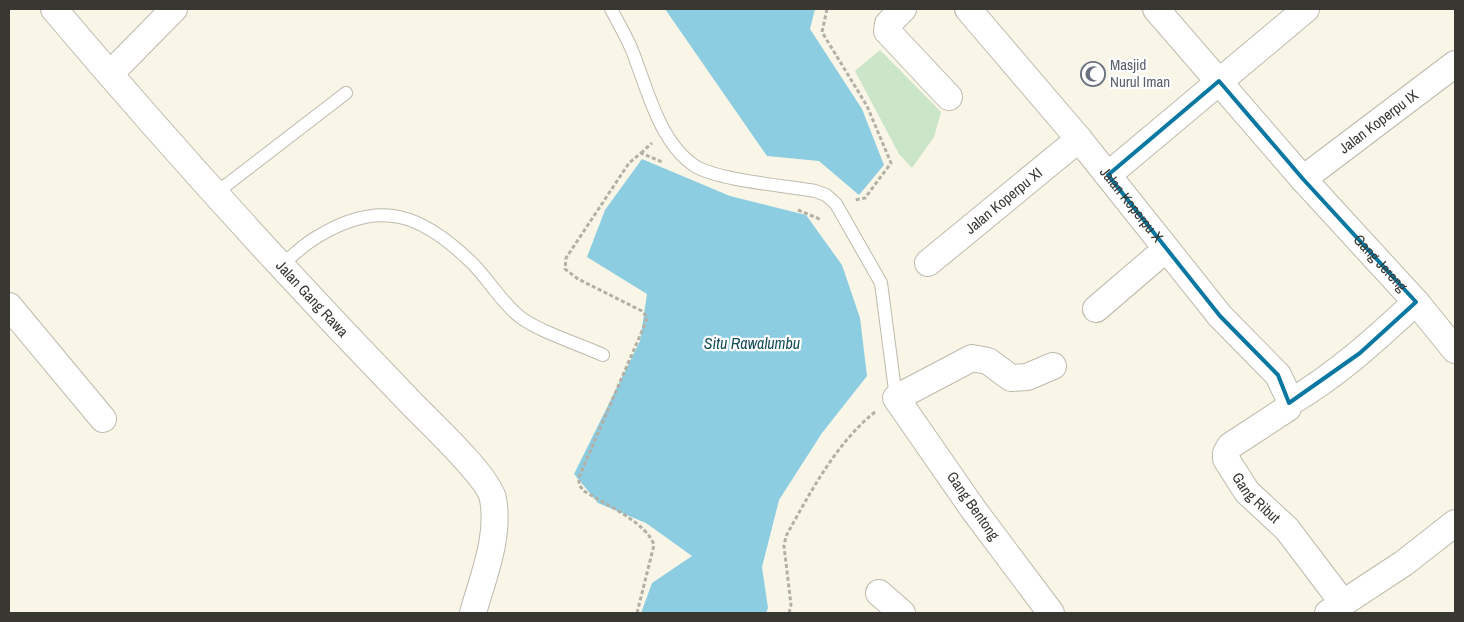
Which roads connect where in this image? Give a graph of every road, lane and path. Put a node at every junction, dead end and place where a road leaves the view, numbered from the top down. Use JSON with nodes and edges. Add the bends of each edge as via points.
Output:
{"nodes":[{"id":1,"x":54,"y":9,"type":"edge"},
{"id":2,"x":174,"y":9,"type":"edge"},
{"id":3,"x":611,"y":9,"type":"edge"},
{"id":4,"x":827,"y":9,"type":"edge"},
{"id":5,"x":903,"y":9,"type":"edge"},
{"id":6,"x":968,"y":9,"type":"edge"},
{"id":7,"x":1156,"y":9,"type":"edge"},
{"id":8,"x":1306,"y":9,"type":"edge"},
{"id":9,"x":1455,"y":64,"type":"edge"},
{"id":10,"x":110,"y":74,"type":"junction"},
{"id":11,"x":1219,"y":81,"type":"junction"},
{"id":12,"x":346,"y":93,"type":"dead end"},
{"id":13,"x":949,"y":97,"type":"dead end"},
{"id":14,"x":1079,"y":139,"type":"junction"},
{"id":15,"x":665,"y":163,"type":"dead end"},
{"id":16,"x":1108,"y":175,"type":"junction"},
{"id":17,"x":1303,"y":179,"type":"junction"},
{"id":18,"x":216,"y":193,"type":"junction"},
{"id":19,"x":836,"y":204,"type":"junction"},
{"id":20,"x":796,"y":209,"type":"dead end"},
{"id":21,"x":826,"y":222,"type":"dead end"},
{"id":22,"x":1166,"y":249,"type":"junction"},
{"id":23,"x":928,"y":263,"type":"dead end"},
{"id":24,"x":282,"y":265,"type":"junction"},
{"id":25,"x":1416,"y":302,"type":"junction"},
{"id":26,"x":9,"y":306,"type":"edge"},
{"id":27,"x":1096,"y":309,"type":"dead end"},
{"id":28,"x":1455,"y":350,"type":"edge"},
{"id":29,"x":603,"y":355,"type":"dead end"},
{"id":30,"x":1053,"y":366,"type":"dead end"},
{"id":31,"x":896,"y":398,"type":"junction"},
{"id":32,"x":1289,"y":403,"type":"junction"},
{"id":33,"x":103,"y":419,"type":"dead end"},
{"id":34,"x":1455,"y":522,"type":"edge"},
{"id":35,"x":879,"y":592,"type":"dead end"},
{"id":36,"x":1349,"y":606,"type":"edge"},
{"id":37,"x":473,"y":613,"type":"edge"},
{"id":38,"x":637,"y":613,"type":"edge"},
{"id":39,"x":789,"y":613,"type":"edge"},
{"id":40,"x":902,"y":613,"type":"edge"},
{"id":41,"x":1051,"y":613,"type":"edge"}],
"edges":[{"from":1,"to":10,"type":"street","name":"Jalan Gang Rawa"},
{"from":2,"to":10,"type":"street"},
{"from":3,"to":19,"type":"lane","via":[[631,48],[665,131],[682,155],[697,167],[722,175],[815,191]]},
{"from":4,"to":19,"type":"path","via":[[822,32],[867,106],[891,163],[865,198]]},
{"from":5,"to":13,"type":"street","via":[[888,24],[887,30]]},
{"from":6,"to":14,"type":"street","name":"Jalan Koperpu X"},
{"from":7,"to":11,"type":"street","name":"Gang Jereng"},
{"from":8,"to":11,"type":"street"},
{"from":9,"to":17,"type":"street","name":"Jalan Koperpu IX"},
{"from":10,"to":18,"type":"street","name":"Jalan Gang Rawa"},
{"from":11,"to":16,"type":"street"},
{"from":11,"to":17,"type":"street","name":"Gang Jereng"},
{"from":12,"to":18,"type":"lane"},
{"from":14,"to":16,"type":"street","name":"Jalan Koperpu X"},
{"from":14,"to":23,"type":"street","name":"Jalan Koperpu XI"},
{"from":15,"to":38,"type":"path","via":[[641,153],[629,163],[566,258],[565,269],[578,279],[642,311],[647,317],[579,477],[579,485],[584,491],[651,536],[654,545]]},
{"from":16,"to":22,"type":"street","name":"Jalan Koperpu X"},
{"from":17,"to":25,"type":"street","name":"Gang Jereng"},
{"from":18,"to":24,"type":"street","name":"Jalan Gang Rawa"},
{"from":19,"to":31,"type":"lane","via":[[881,283]]},
{"from":20,"to":21,"type":"path"},
{"from":22,"to":27,"type":"street"},
{"from":22,"to":32,"type":"street","name":"Jalan Koperpu X","via":[[1220,316],[1278,375]]},
{"from":24,"to":29,"type":"lane","via":[[316,237],[358,217],[381,214],[406,218],[437,233],[472,264],[521,318]]},
{"from":24,"to":37,"type":"street","name":"Jalan Gang Rawa","via":[[332,322],[463,456],[493,498],[494,537]]},
{"from":25,"to":28,"type":"street","name":"Gang Jereng"},
{"from":25,"to":32,"type":"street","name":"Gang Ribut","via":[[1360,353]]},
{"from":26,"to":33,"type":"street"},
{"from":30,"to":31,"type":"street","via":[[1027,377],[1011,378],[988,361],[972,358]]},
{"from":31,"to":39,"type":"path","via":[[861,423],[823,474],[786,536]]},
{"from":31,"to":41,"type":"street","name":"Gang Bentong"},
{"from":32,"to":36,"type":"street","name":"Gang Ribut","via":[[1288,408],[1230,446],[1226,459],[1247,492],[1287,529]]},
{"from":34,"to":36,"type":"street"},
{"from":35,"to":40,"type":"street"}]}
